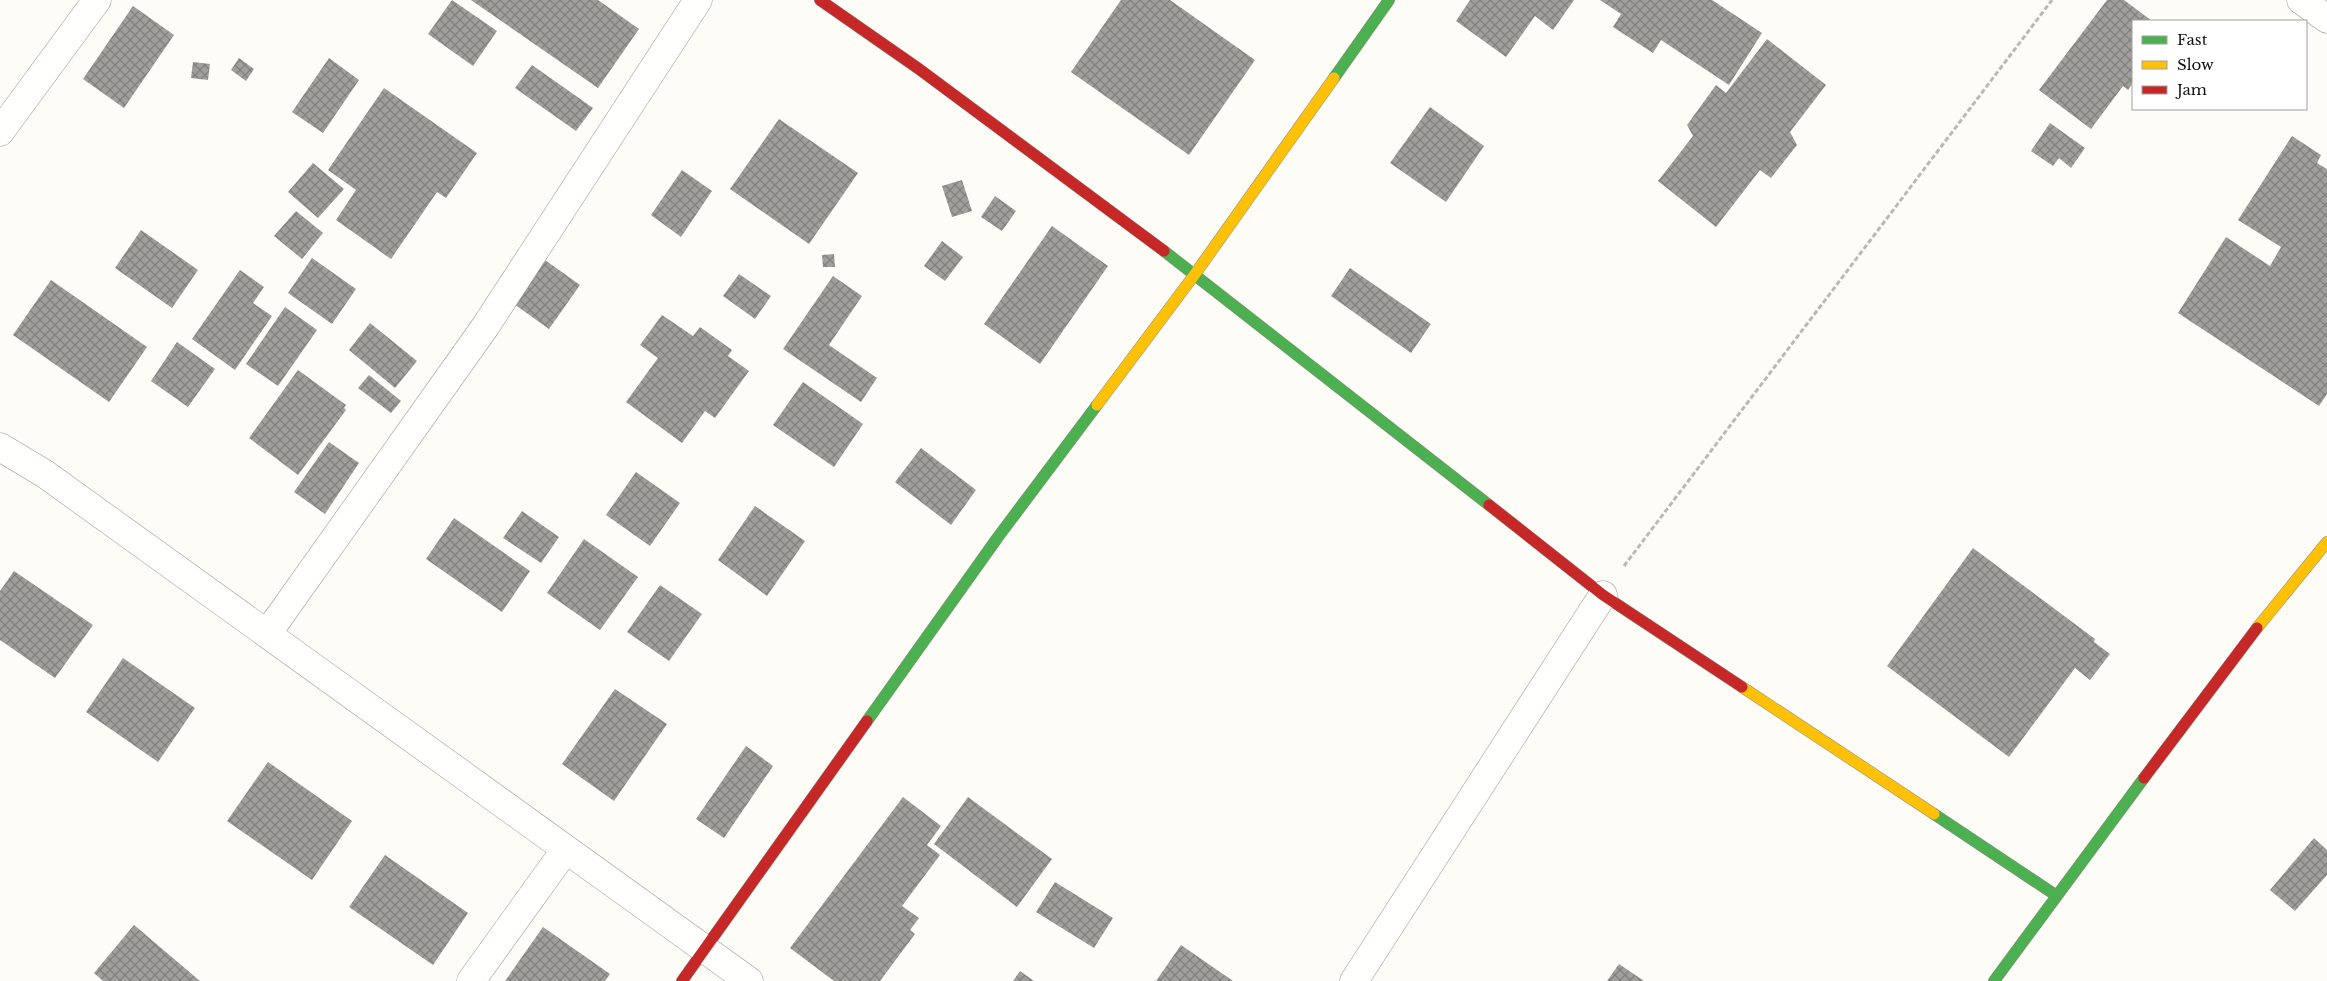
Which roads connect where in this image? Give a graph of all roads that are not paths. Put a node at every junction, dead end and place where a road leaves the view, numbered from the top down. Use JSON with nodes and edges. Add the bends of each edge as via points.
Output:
{"nodes":[{"id":1,"x":96,"y":0,"type":"edge"},
{"id":2,"x":698,"y":0,"type":"edge"},
{"id":3,"x":820,"y":0,"type":"edge"},
{"id":4,"x":1388,"y":0,"type":"edge"},
{"id":5,"x":2300,"y":0,"type":"edge"},
{"id":6,"x":2327,"y":20,"type":"edge"},
{"id":7,"x":0,"y":132,"type":"edge"},
{"id":8,"x":1195,"y":274,"type":"junction"},
{"id":9,"x":0,"y":447,"type":"edge"},
{"id":10,"x":2327,"y":542,"type":"edge"},
{"id":11,"x":1603,"y":595,"type":"junction"},
{"id":12,"x":267,"y":634,"type":"junction"},
{"id":13,"x":566,"y":848,"type":"junction"},
{"id":14,"x":2056,"y":896,"type":"junction"},
{"id":15,"x":704,"y":950,"type":"junction"},
{"id":16,"x":471,"y":981,"type":"edge"},
{"id":17,"x":682,"y":981,"type":"edge"},
{"id":18,"x":749,"y":981,"type":"edge"},
{"id":19,"x":1354,"y":981,"type":"edge"},
{"id":20,"x":1994,"y":981,"type":"edge"}],
"edges":[{"from":1,"to":7,"type":"street"},
{"from":2,"to":12,"type":"street","via":[[485,327]]},
{"from":3,"to":8,"type":"street"},
{"from":4,"to":8,"type":"street"},
{"from":5,"to":6,"type":"street"},
{"from":8,"to":11,"type":"street"},
{"from":8,"to":15,"type":"street","via":[[998,537]]},
{"from":9,"to":12,"type":"street","via":[[45,474]]},
{"from":10,"to":14,"type":"street","via":[[2237,653]]},
{"from":11,"to":14,"type":"street"},
{"from":11,"to":19,"type":"street"},
{"from":12,"to":13,"type":"street"},
{"from":13,"to":15,"type":"street"},
{"from":13,"to":16,"type":"street"},
{"from":14,"to":20,"type":"street"},
{"from":15,"to":17,"type":"street"},
{"from":15,"to":18,"type":"street"}]}
